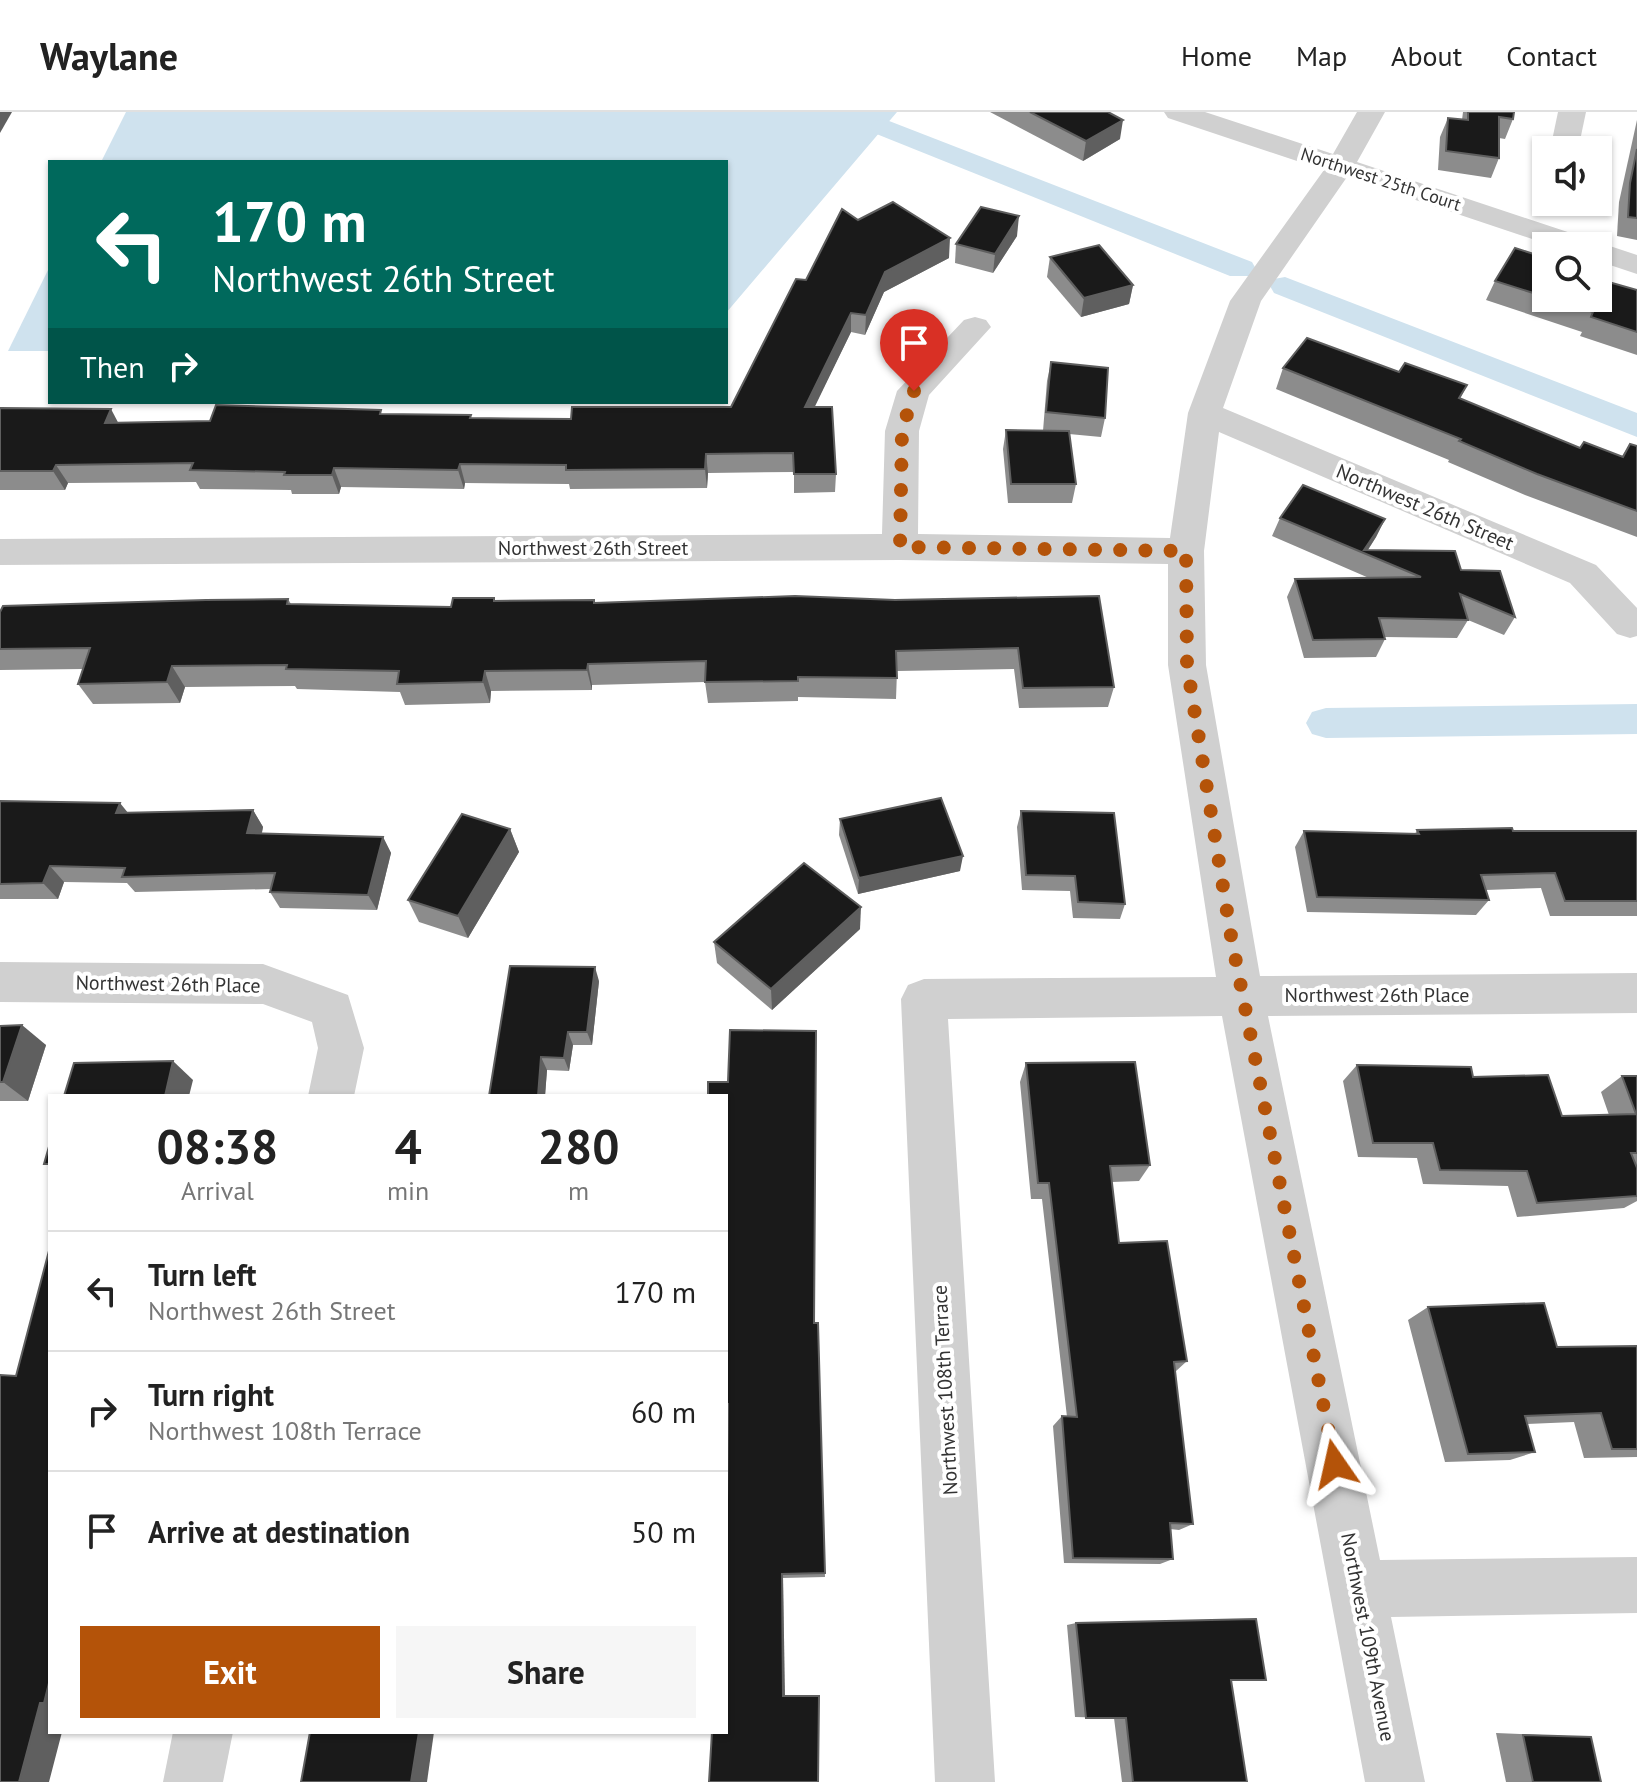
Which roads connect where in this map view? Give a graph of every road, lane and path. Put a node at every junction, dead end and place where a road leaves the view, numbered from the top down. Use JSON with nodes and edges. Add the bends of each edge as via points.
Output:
{"nodes":[{"id":1,"x":1178,"y":112,"type":"edge"},
{"id":2,"x":1371,"y":112,"type":"edge"},
{"id":3,"x":1572,"y":112,"type":"edge"},
{"id":4,"x":1567,"y":136,"type":"edge"},
{"id":5,"x":1341,"y":166,"type":"junction"},
{"id":6,"x":1561,"y":232,"type":"edge"},
{"id":7,"x":1612,"y":256,"type":"edge"},
{"id":8,"x":1637,"y":265,"type":"edge"},
{"id":9,"x":975,"y":327,"type":"dead end"},
{"id":10,"x":1205,"y":413,"type":"junction"},
{"id":11,"x":900,"y":547,"type":"junction"},
{"id":12,"x":1186,"y":551,"type":"junction"},
{"id":13,"x":0,"y":552,"type":"edge"},
{"id":14,"x":1630,"y":624,"type":"dead end"},
{"id":15,"x":0,"y":982,"type":"edge"},
{"id":16,"x":1637,"y":993,"type":"edge"},
{"id":17,"x":1241,"y":996,"type":"junction"},
{"id":18,"x":924,"y":999,"type":"joint"},
{"id":19,"x":331,"y":1094,"type":"edge"},
{"id":20,"x":1637,"y":1585,"type":"edge"},
{"id":21,"x":1360,"y":1589,"type":"junction"},
{"id":22,"x":203,"y":1734,"type":"edge"},
{"id":23,"x":193,"y":1782,"type":"edge"},
{"id":24,"x":965,"y":1782,"type":"edge"},
{"id":25,"x":1395,"y":1782,"type":"edge"}],
"edges":[{"from":1,"to":5,"type":"street","name":"Northwest 25th Court"},
{"from":2,"to":5,"type":"street","name":"Northwest 109th Avenue"},
{"from":3,"to":4,"type":"street"},
{"from":5,"to":6,"type":"street","name":"Northwest 25th Court","via":[[1537,217]]},
{"from":5,"to":10,"type":"street","name":"Northwest 109th Avenue","via":[[1246,301]]},
{"from":7,"to":8,"type":"street"},
{"from":9,"to":11,"type":"street","via":[[914,391],[902,431]]},
{"from":10,"to":12,"type":"street","name":"Northwest 109th Avenue"},
{"from":10,"to":14,"type":"street","name":"Northwest 26th Street","via":[[1583,574]]},
{"from":11,"to":12,"type":"street","name":"Northwest 26th Street"},
{"from":11,"to":13,"type":"street","name":"Northwest 26th Street"},
{"from":12,"to":17,"type":"street","name":"Northwest 109th Avenue","via":[[1187,665]]},
{"from":15,"to":19,"type":"street","name":"Northwest 26th Place","via":[[263,984],[332,1009],[341,1048]]},
{"from":16,"to":17,"type":"street","name":"Northwest 26th Place"},
{"from":17,"to":18,"type":"street","name":"Northwest 26th Place"},
{"from":17,"to":21,"type":"street","name":"Northwest 109th Avenue"},
{"from":18,"to":24,"type":"street","name":"Northwest 108th Terrace"},
{"from":20,"to":21,"type":"street"},
{"from":21,"to":25,"type":"street","name":"Northwest 109th Avenue"},
{"from":22,"to":23,"type":"street"}]}
